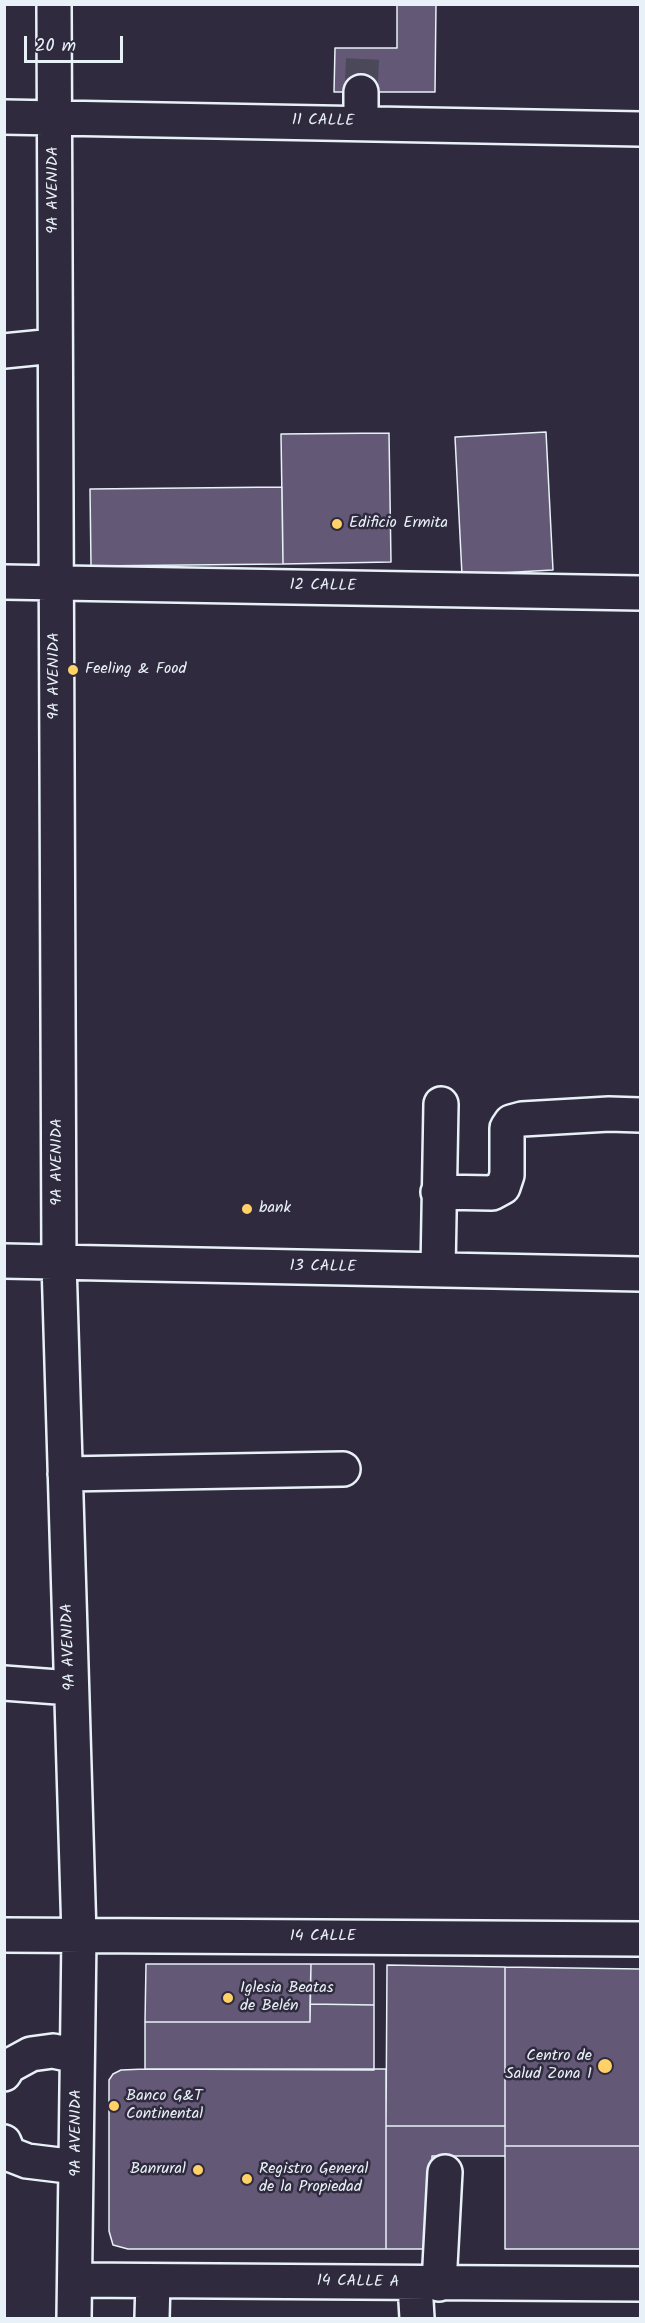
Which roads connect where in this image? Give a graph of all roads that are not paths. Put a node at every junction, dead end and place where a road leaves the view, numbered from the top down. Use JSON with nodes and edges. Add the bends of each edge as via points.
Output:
{"nodes":[{"id":1,"x":54,"y":4,"type":"edge"},
{"id":2,"x":4,"y":117,"type":"edge"},
{"id":3,"x":54,"y":118,"type":"junction"},
{"id":4,"x":640,"y":129,"type":"edge"},
{"id":5,"x":54,"y":346,"type":"junction"},
{"id":6,"x":4,"y":351,"type":"edge"},
{"id":7,"x":4,"y":582,"type":"edge"},
{"id":8,"x":54,"y":583,"type":"junction"},
{"id":9,"x":640,"y":592,"type":"edge"},
{"id":10,"x":441,"y":1104,"type":"dead end"},
{"id":11,"x":640,"y":1115,"type":"edge"},
{"id":12,"x":438,"y":1192,"type":"junction"},
{"id":13,"x":4,"y":1261,"type":"edge"},
{"id":14,"x":59,"y":1262,"type":"junction"},
{"id":15,"x":438,"y":1270,"type":"junction"},
{"id":16,"x":640,"y":1274,"type":"edge"},
{"id":17,"x":343,"y":1469,"type":"dead end"},
{"id":18,"x":65,"y":1474,"type":"junction"},
{"id":19,"x":4,"y":1683,"type":"edge"},
{"id":20,"x":71,"y":1688,"type":"junction"},
{"id":21,"x":4,"y":1935,"type":"edge"},
{"id":22,"x":79,"y":1935,"type":"junction"},
{"id":23,"x":640,"y":1939,"type":"edge"},
{"id":24,"x":77,"y":2056,"type":"junction"},
{"id":25,"x":4,"y":2074,"type":"edge"},
{"id":26,"x":4,"y":2142,"type":"edge"},
{"id":27,"x":76,"y":2167,"type":"junction"},
{"id":28,"x":445,"y":2172,"type":"dead end"},
{"id":29,"x":76,"y":2280,"type":"junction"},
{"id":30,"x":153,"y":2281,"type":"junction"},
{"id":31,"x":427,"y":2284,"type":"junction"},
{"id":32,"x":640,"y":2284,"type":"edge"},
{"id":33,"x":75,"y":2319,"type":"edge"},
{"id":34,"x":152,"y":2319,"type":"edge"},
{"id":35,"x":417,"y":2319,"type":"edge"}],
"edges":[{"from":1,"to":3,"type":"street","name":"9A AVENIDA"},
{"from":2,"to":3,"type":"street","name":"11 CALLE"},
{"from":3,"to":4,"type":"street","name":"11 CALLE","via":[[361,108]]},
{"from":3,"to":5,"type":"street","name":"9A AVENIDA"},
{"from":5,"to":6,"type":"street"},
{"from":5,"to":8,"type":"street","name":"9A AVENIDA"},
{"from":7,"to":8,"type":"street","name":"12 CALLE"},
{"from":8,"to":9,"type":"street","name":"12 CALLE"},
{"from":8,"to":14,"type":"street","name":"9A AVENIDA"},
{"from":10,"to":12,"type":"street"},
{"from":11,"to":12,"type":"street","via":[[511,1122],[507,1128],[507,1174],[503,1187],[492,1193]]},
{"from":12,"to":15,"type":"street"},
{"from":13,"to":14,"type":"street","name":"13 CALLE"},
{"from":14,"to":15,"type":"street","name":"13 CALLE"},
{"from":14,"to":18,"type":"street","name":"9A AVENIDA"},
{"from":15,"to":16,"type":"street","name":"13 CALLE"},
{"from":17,"to":18,"type":"street"},
{"from":18,"to":20,"type":"street","name":"9A AVENIDA"},
{"from":19,"to":20,"type":"street"},
{"from":20,"to":22,"type":"street","name":"9A AVENIDA"},
{"from":21,"to":22,"type":"street","name":"14 CALLE"},
{"from":22,"to":23,"type":"street","name":"14 CALLE"},
{"from":22,"to":24,"type":"street","name":"9A AVENIDA"},
{"from":24,"to":25,"type":"street","via":[[52,2051],[31,2054],[9,2066]]},
{"from":24,"to":27,"type":"street","name":"9A AVENIDA"},
{"from":26,"to":27,"type":"street","via":[[9,2154],[27,2161]]},
{"from":27,"to":29,"type":"street","name":"9A AVENIDA"},
{"from":28,"to":31,"type":"street"},
{"from":29,"to":30,"type":"street","name":"14 CALLE A"},
{"from":29,"to":33,"type":"street","name":"9A AVENIDA"},
{"from":30,"to":31,"type":"street","name":"14 CALLE A"},
{"from":30,"to":34,"type":"street"},
{"from":31,"to":32,"type":"street","name":"14 CALLE A"},
{"from":31,"to":35,"type":"street"}]}
